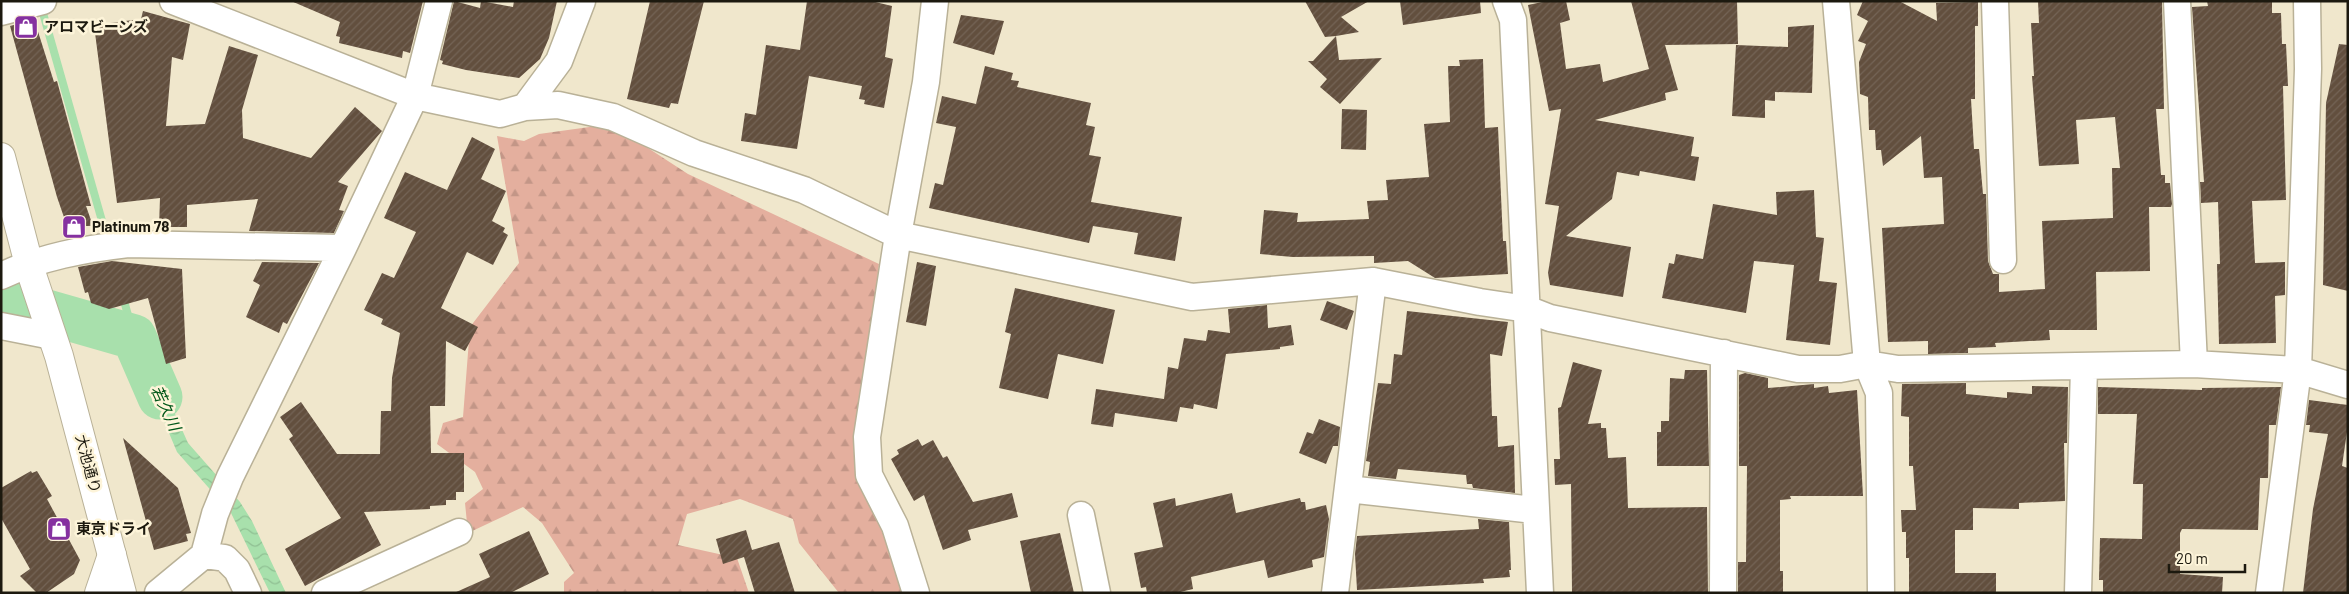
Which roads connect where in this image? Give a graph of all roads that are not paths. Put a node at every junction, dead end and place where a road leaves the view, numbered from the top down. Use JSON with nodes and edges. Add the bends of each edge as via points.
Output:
{"nodes":[{"id":1,"x":173,"y":1,"type":"edge"},
{"id":2,"x":439,"y":1,"type":"edge"},
{"id":3,"x":582,"y":1,"type":"edge"},
{"id":4,"x":935,"y":1,"type":"edge"},
{"id":5,"x":1506,"y":1,"type":"edge"},
{"id":6,"x":1836,"y":1,"type":"edge"},
{"id":7,"x":1995,"y":1,"type":"edge"},
{"id":8,"x":2177,"y":1,"type":"edge"},
{"id":9,"x":2307,"y":1,"type":"edge"},
{"id":10,"x":415,"y":96,"type":"junction"},
{"id":11,"x":525,"y":107,"type":"junction"},
{"id":12,"x":1,"y":157,"type":"edge"},
{"id":13,"x":898,"y":235,"type":"junction"},
{"id":14,"x":343,"y":248,"type":"junction"},
{"id":15,"x":2003,"y":260,"type":"dead end"},
{"id":16,"x":1,"y":276,"type":"edge"},
{"id":17,"x":1373,"y":281,"type":"junction"},
{"id":18,"x":1527,"y":308,"type":"junction"},
{"id":19,"x":1,"y":326,"type":"edge"},
{"id":20,"x":52,"y":336,"type":"junction"},
{"id":21,"x":1724,"y":353,"type":"junction"},
{"id":22,"x":1867,"y":364,"type":"junction"},
{"id":23,"x":2194,"y":364,"type":"junction"},
{"id":24,"x":2084,"y":367,"type":"junction"},
{"id":25,"x":2298,"y":370,"type":"junction"},
{"id":26,"x":2348,"y":385,"type":"edge"},
{"id":27,"x":1348,"y":489,"type":"junction"},
{"id":28,"x":1534,"y":510,"type":"junction"},
{"id":29,"x":1081,"y":515,"type":"dead end"},
{"id":30,"x":458,"y":532,"type":"dead end"},
{"id":31,"x":112,"y":555,"type":"junction"},
{"id":32,"x":204,"y":555,"type":"junction"},
{"id":33,"x":99,"y":593,"type":"edge"},
{"id":34,"x":122,"y":593,"type":"edge"},
{"id":35,"x":158,"y":593,"type":"edge"},
{"id":36,"x":248,"y":593,"type":"edge"},
{"id":37,"x":325,"y":593,"type":"edge"},
{"id":38,"x":916,"y":593,"type":"edge"},
{"id":39,"x":1097,"y":593,"type":"edge"},
{"id":40,"x":1335,"y":593,"type":"edge"},
{"id":41,"x":1540,"y":593,"type":"edge"},
{"id":42,"x":1723,"y":593,"type":"edge"},
{"id":43,"x":1881,"y":593,"type":"edge"},
{"id":44,"x":2078,"y":593,"type":"edge"},
{"id":45,"x":2269,"y":593,"type":"edge"}],
"edges":[{"from":1,"to":10,"type":"street"},
{"from":2,"to":10,"type":"street"},
{"from":3,"to":11,"type":"street","via":[[559,61]]},
{"from":4,"to":13,"type":"street","via":[[926,82]]},
{"from":5,"to":18,"type":"street","via":[[1513,20]]},
{"from":6,"to":22,"type":"street"},
{"from":7,"to":15,"type":"street"},
{"from":8,"to":23,"type":"street"},
{"from":9,"to":25,"type":"street","via":[[2308,69]]},
{"from":10,"to":11,"type":"street","via":[[500,114]]},
{"from":10,"to":14,"type":"street"},
{"from":11,"to":13,"type":"street","via":[[558,105],[613,117],[694,153],[804,190]]},
{"from":12,"to":20,"type":"street","name":"大池通り","via":[[30,272]]},
{"from":13,"to":17,"type":"street","via":[[1192,297]]},
{"from":13,"to":38,"type":"street","via":[[867,436],[869,475],[895,526]]},
{"from":14,"to":16,"type":"street","via":[[128,244],[93,248],[28,263]]},
{"from":14,"to":32,"type":"street","via":[[230,477],[215,514]]},
{"from":17,"to":18,"type":"street"},
{"from":17,"to":27,"type":"street"},
{"from":18,"to":21,"type":"street","via":[[1550,318]]},
{"from":18,"to":28,"type":"street"},
{"from":19,"to":20,"type":"street"},
{"from":20,"to":31,"type":"street","name":"大池通り"},
{"from":21,"to":22,"type":"street","via":[[1798,369],[1840,369]]},
{"from":21,"to":42,"type":"street"},
{"from":22,"to":24,"type":"street","via":[[1898,369]]},
{"from":22,"to":43,"type":"street","via":[[1879,392]]},
{"from":23,"to":24,"type":"street"},
{"from":23,"to":25,"type":"street"},
{"from":24,"to":44,"type":"street"},
{"from":25,"to":26,"type":"street"},
{"from":25,"to":45,"type":"street"},
{"from":27,"to":28,"type":"street"},
{"from":27,"to":40,"type":"street"},
{"from":28,"to":41,"type":"street"},
{"from":29,"to":39,"type":"street"},
{"from":30,"to":37,"type":"street"},
{"from":31,"to":33,"type":"street"},
{"from":31,"to":34,"type":"street","name":"大池通り"},
{"from":32,"to":35,"type":"street"},
{"from":32,"to":36,"type":"street","via":[[225,558],[237,570]]}]}
